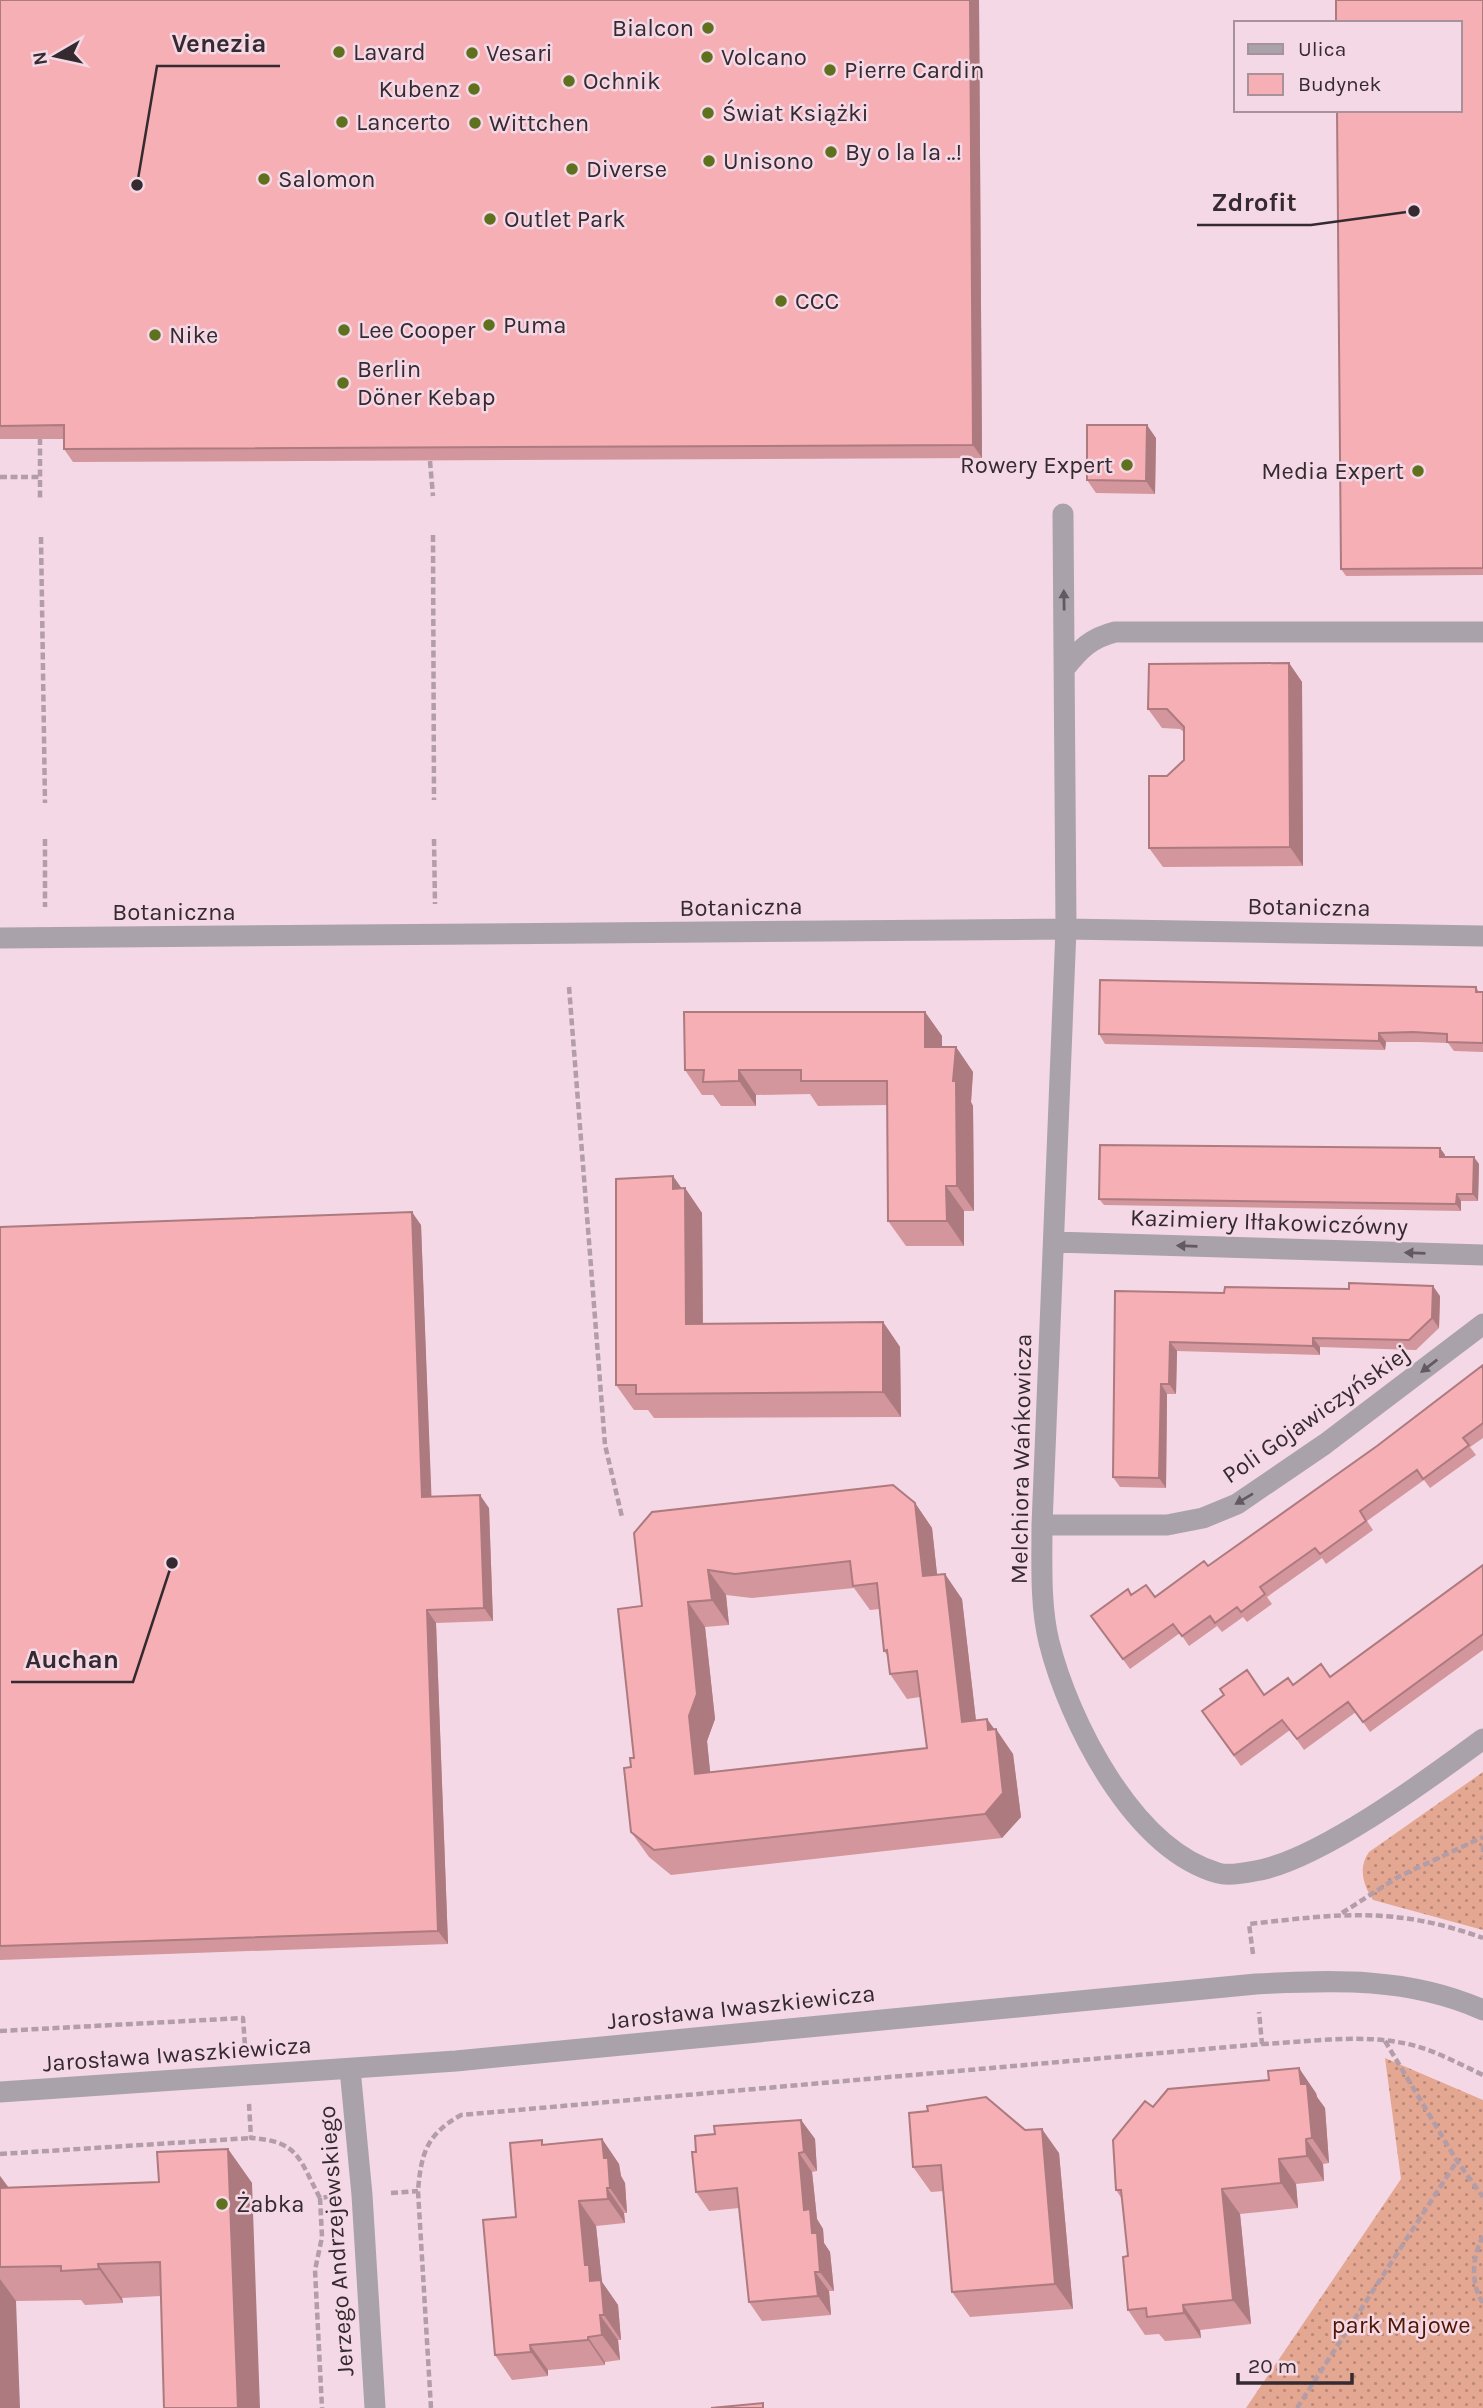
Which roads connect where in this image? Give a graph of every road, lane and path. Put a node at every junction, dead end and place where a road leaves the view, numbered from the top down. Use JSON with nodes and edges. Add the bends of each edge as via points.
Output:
{"nodes":[{"id":1,"x":40,"y":439,"type":"edge"},
{"id":2,"x":430,"y":461,"type":"edge"},
{"id":3,"x":0,"y":477,"type":"edge"},
{"id":4,"x":40,"y":477,"type":"junction"},
{"id":5,"x":433,"y":496,"type":"dead end"},
{"id":6,"x":40,"y":499,"type":"dead end"},
{"id":7,"x":1063,"y":514,"type":"dead end"},
{"id":8,"x":433,"y":536,"type":"dead end"},
{"id":9,"x":41,"y":537,"type":"dead end"},
{"id":10,"x":1483,"y":632,"type":"edge"},
{"id":11,"x":1065,"y":668,"type":"junction"},
{"id":12,"x":434,"y":800,"type":"dead end"},
{"id":13,"x":45,"y":803,"type":"dead end"},
{"id":14,"x":45,"y":839,"type":"dead end"},
{"id":15,"x":434,"y":839,"type":"dead end"},
{"id":16,"x":435,"y":909,"type":"dead end"},
{"id":17,"x":45,"y":911,"type":"dead end"},
{"id":18,"x":1066,"y":929,"type":"junction"},
{"id":19,"x":1483,"y":936,"type":"edge"},
{"id":20,"x":0,"y":939,"type":"edge"},
{"id":21,"x":569,"y":987,"type":"dead end"},
{"id":22,"x":1054,"y":1242,"type":"junction"},
{"id":23,"x":1483,"y":1255,"type":"edge"},
{"id":24,"x":1483,"y":1324,"type":"edge"},
{"id":25,"x":622,"y":1517,"type":"dead end"},
{"id":26,"x":1042,"y":1525,"type":"junction"},
{"id":27,"x":1483,"y":1739,"type":"edge"},
{"id":28,"x":1483,"y":1837,"type":"edge"},
{"id":29,"x":1483,"y":1845,"type":"edge"},
{"id":30,"x":1483,"y":1857,"type":"edge"},
{"id":31,"x":1341,"y":1913,"type":"junction"},
{"id":32,"x":1483,"y":1938,"type":"edge"},
{"id":33,"x":1253,"y":1957,"type":"dead end"},
{"id":34,"x":1483,"y":2010,"type":"edge"},
{"id":35,"x":1259,"y":2011,"type":"dead end"},
{"id":36,"x":0,"y":2031,"type":"edge"},
{"id":37,"x":1385,"y":2041,"type":"junction"},
{"id":38,"x":1262,"y":2044,"type":"junction"},
{"id":39,"x":246,"y":2057,"type":"dead end"},
{"id":40,"x":350,"y":2069,"type":"junction"},
{"id":41,"x":1483,"y":2075,"type":"edge"},
{"id":42,"x":0,"y":2092,"type":"edge"},
{"id":43,"x":248,"y":2097,"type":"dead end"},
{"id":44,"x":251,"y":2138,"type":"junction"},
{"id":45,"x":0,"y":2154,"type":"edge"},
{"id":46,"x":1457,"y":2161,"type":"junction"},
{"id":47,"x":418,"y":2191,"type":"junction"},
{"id":48,"x":383,"y":2193,"type":"dead end"},
{"id":49,"x":346,"y":2196,"type":"dead end"},
{"id":50,"x":320,"y":2197,"type":"junction"},
{"id":51,"x":1483,"y":2197,"type":"edge"},
{"id":52,"x":1483,"y":2236,"type":"edge"},
{"id":53,"x":1474,"y":2278,"type":"junction"},
{"id":54,"x":1483,"y":2281,"type":"edge"},
{"id":55,"x":1483,"y":2303,"type":"edge"},
{"id":56,"x":322,"y":2408,"type":"edge"},
{"id":57,"x":375,"y":2408,"type":"edge"},
{"id":58,"x":431,"y":2408,"type":"edge"},
{"id":59,"x":1297,"y":2408,"type":"edge"}],
"edges":[{"from":1,"to":4,"type":"path"},
{"from":2,"to":5,"type":"path"},
{"from":3,"to":4,"type":"path"},
{"from":4,"to":6,"type":"path"},
{"from":11,"to":7,"type":"street","name":"Melchiora Wańkowicza","one_way":true},
{"from":8,"to":12,"type":"path"},
{"from":9,"to":13,"type":"path"},
{"from":10,"to":11,"type":"street","via":[[1115,632],[1097,636],[1081,647]]},
{"from":11,"to":18,"type":"street","name":"Melchiora Wańkowicza"},
{"from":14,"to":17,"type":"path"},
{"from":15,"to":16,"type":"path"},
{"from":18,"to":19,"type":"street","name":"Botaniczna"},
{"from":18,"to":20,"type":"street","name":"Botaniczna"},
{"from":18,"to":22,"type":"street","name":"Melchiora Wańkowicza"},
{"from":21,"to":25,"type":"path","via":[[605,1445]]},
{"from":23,"to":22,"type":"street","name":"Kazimiery Iłłakowiczówny","one_way":true},
{"from":22,"to":26,"type":"street","name":"Melchiora Wańkowicza"},
{"from":24,"to":26,"type":"street","name":"Poli Gojawiczyńskiej","one_way":true,"via":[[1336,1436],[1237,1504],[1203,1518],[1167,1525]]},
{"from":26,"to":27,"type":"street","name":"Melchiora Wańkowicza","via":[[1048,1639],[1063,1689],[1121,1795],[1154,1835],[1188,1860],[1220,1874],[1290,1863]]},
{"from":28,"to":31,"type":"path","via":[[1398,1877]]},
{"from":29,"to":30,"type":"path"},
{"from":31,"to":32,"type":"path","via":[[1421,1920]]},
{"from":31,"to":33,"type":"path","via":[[1249,1924]]},
{"from":34,"to":40,"type":"street","name":"Jarosława Iwaszkiewicza","via":[[1397,1983],[1308,1981]]},
{"from":35,"to":38,"type":"path"},
{"from":36,"to":39,"type":"path","via":[[243,2018]]},
{"from":37,"to":38,"type":"path"},
{"from":37,"to":41,"type":"path","via":[[1428,2050]]},
{"from":37,"to":46,"type":"path"},
{"from":38,"to":47,"type":"path","via":[[461,2115],[439,2127],[421,2159]]},
{"from":40,"to":42,"type":"street","name":"Jarosława Iwaszkiewicza"},
{"from":40,"to":57,"type":"street","name":"Jerzego Andrzejewskiego"},
{"from":43,"to":44,"type":"path"},
{"from":44,"to":45,"type":"path"},
{"from":44,"to":50,"type":"path","via":[[276,2139],[295,2151]]},
{"from":46,"to":51,"type":"path"},
{"from":46,"to":59,"type":"path"},
{"from":47,"to":48,"type":"path"},
{"from":47,"to":58,"type":"path"},
{"from":49,"to":50,"type":"path"},
{"from":50,"to":56,"type":"path","via":[[322,2237],[315,2270]]},
{"from":52,"to":53,"type":"path","via":[[1474,2261]]},
{"from":53,"to":54,"type":"path"},
{"from":53,"to":55,"type":"path"}]}
